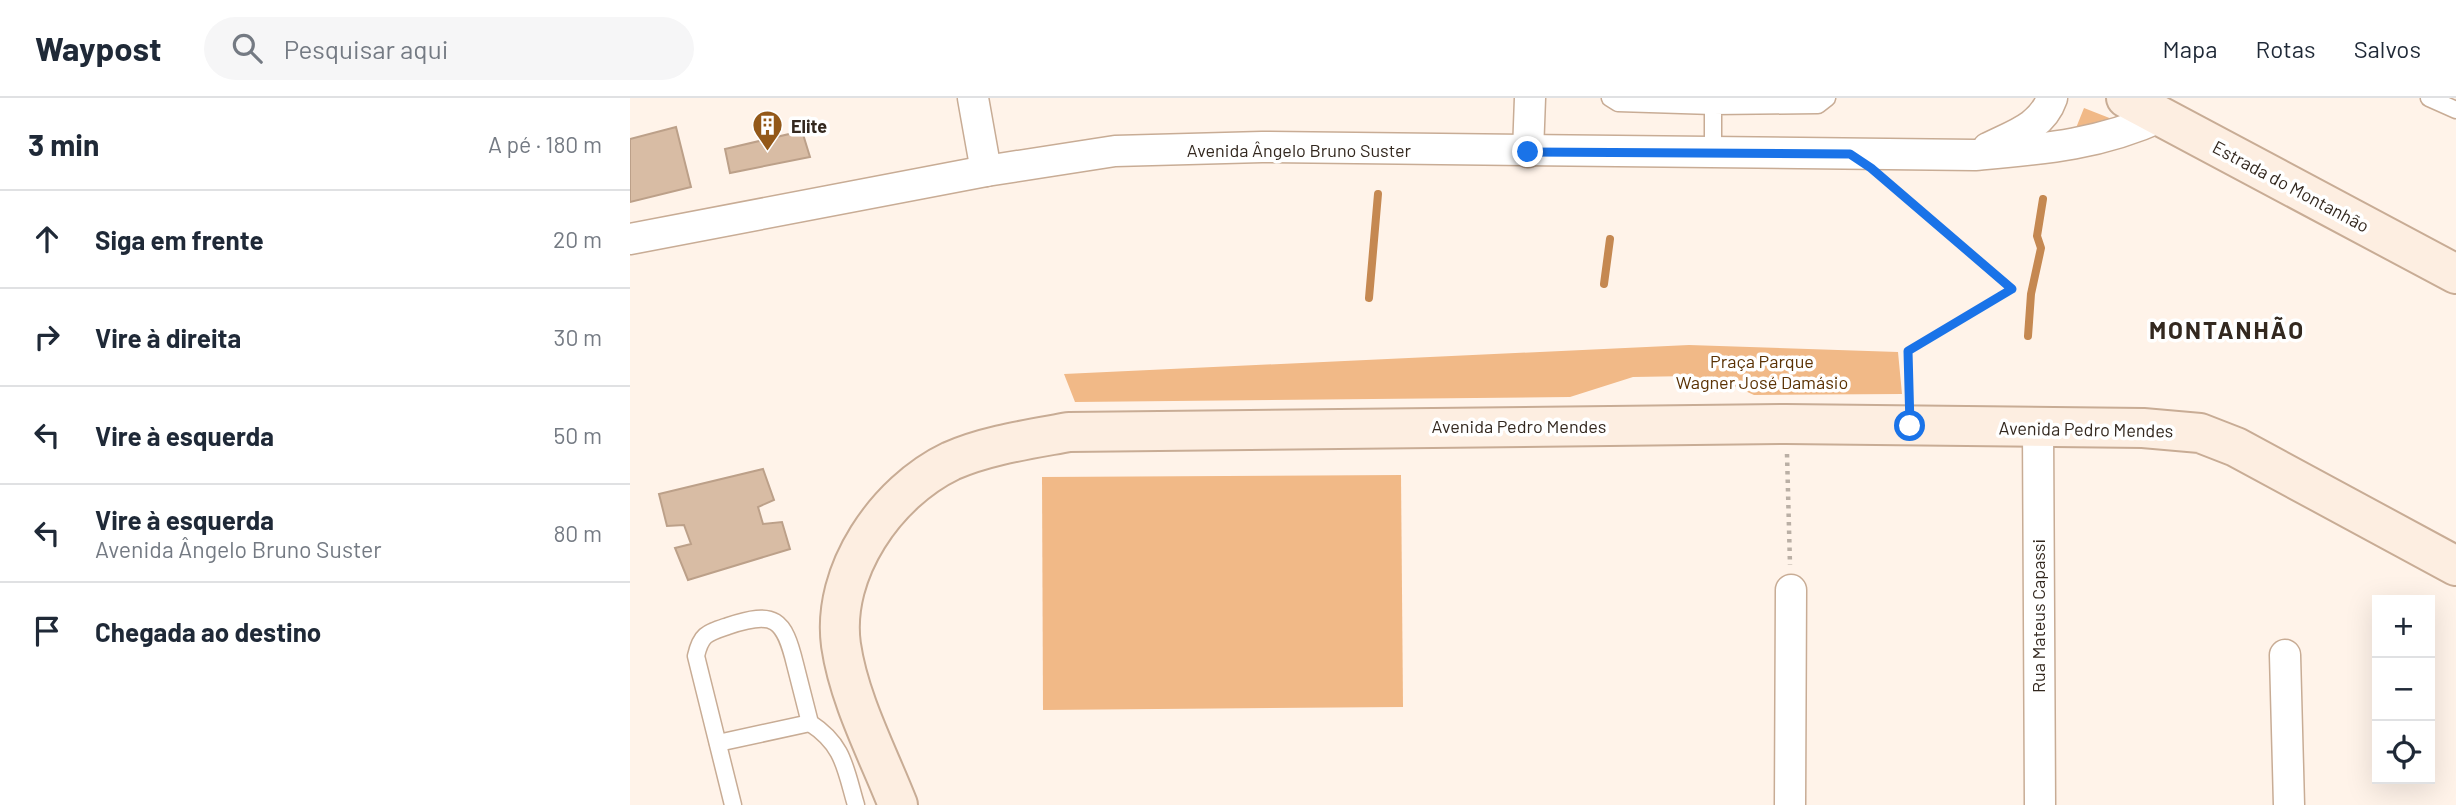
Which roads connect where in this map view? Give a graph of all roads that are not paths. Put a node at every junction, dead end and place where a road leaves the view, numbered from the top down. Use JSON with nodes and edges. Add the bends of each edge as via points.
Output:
{"nodes":[{"id":1,"x":973,"y":98,"type":"edge"},
{"id":2,"x":1530,"y":98,"type":"edge"},
{"id":3,"x":1610,"y":98,"type":"edge"},
{"id":4,"x":1827,"y":98,"type":"edge"},
{"id":5,"x":2052,"y":98,"type":"edge"},
{"id":6,"x":2126,"y":98,"type":"edge"},
{"id":7,"x":2428,"y":98,"type":"edge"},
{"id":8,"x":1668,"y":101,"type":"edge"},
{"id":9,"x":1776,"y":101,"type":"edge"},
{"id":10,"x":1713,"y":102,"type":"edge"},
{"id":11,"x":2167,"y":107,"type":"edge"},
{"id":12,"x":2456,"y":110,"type":"edge"},
{"id":13,"x":1528,"y":152,"type":"junction"},
{"id":14,"x":1713,"y":153,"type":"junction"},
{"id":15,"x":1975,"y":155,"type":"junction"},
{"id":16,"x":986,"y":171,"type":"junction"},
{"id":17,"x":630,"y":239,"type":"edge"},
{"id":18,"x":2456,"y":274,"type":"edge"},
{"id":19,"x":2038,"y":428,"type":"junction"},
{"id":20,"x":2456,"y":566,"type":"edge"},
{"id":21,"x":1791,"y":590,"type":"road end"},
{"id":22,"x":2285,"y":656,"type":"dead end"},
{"id":23,"x":810,"y":723,"type":"junction"},
{"id":24,"x":718,"y":743,"type":"junction"},
{"id":25,"x":733,"y":805,"type":"edge"},
{"id":26,"x":856,"y":805,"type":"edge"},
{"id":27,"x":898,"y":805,"type":"edge"},
{"id":28,"x":1790,"y":805,"type":"edge"},
{"id":29,"x":2040,"y":805,"type":"edge"},
{"id":30,"x":2290,"y":805,"type":"edge"}],
"edges":[{"from":1,"to":16,"type":"street"},
{"from":2,"to":13,"type":"street"},
{"from":3,"to":8,"type":"lane","via":[[1618,103]]},
{"from":4,"to":9,"type":"lane","via":[[1818,105]]},
{"from":5,"to":15,"type":"street","name":"Avenida Ângelo Bruno Suster","via":[[2035,124]]},
{"from":6,"to":11,"type":"street","name":"Estrada do Montanhão"},
{"from":7,"to":12,"type":"lane"},
{"from":8,"to":10,"type":"lane"},
{"from":9,"to":10,"type":"lane"},
{"from":10,"to":14,"type":"lane"},
{"from":11,"to":15,"type":"street","name":"Avenida Ângelo Bruno Suster","via":[[2132,130],[2069,147]]},
{"from":11,"to":18,"type":"street","name":"Estrada do Montanhão"},
{"from":13,"to":14,"type":"street","name":"Avenida Ângelo Bruno Suster"},
{"from":13,"to":16,"type":"street","name":"Avenida Ângelo Bruno Suster","via":[[1115,151]]},
{"from":14,"to":15,"type":"street","name":"Avenida Ângelo Bruno Suster"},
{"from":16,"to":17,"type":"street","name":"Avenida Ângelo Bruno Suster"},
{"from":19,"to":20,"type":"street","name":"Avenida Pedro Mendes","via":[[2200,433],[2236,447]]},
{"from":19,"to":27,"type":"street","name":"Avenida Pedro Mendes","via":[[1786,424],[1069,432],[952,461],[913,484],[881,520],[856,559],[840,605],[841,646],[854,694]]},
{"from":19,"to":29,"type":"street","name":"Rua Mateus Capassi"},
{"from":21,"to":28,"type":"street"},
{"from":22,"to":30,"type":"street"},
{"from":23,"to":24,"type":"lane"},
{"from":23,"to":24,"type":"lane","via":[[788,633],[773,620],[752,617],[710,631],[699,641],[696,656]]},
{"from":23,"to":26,"type":"lane","via":[[840,750]]},
{"from":24,"to":25,"type":"lane"}]}
